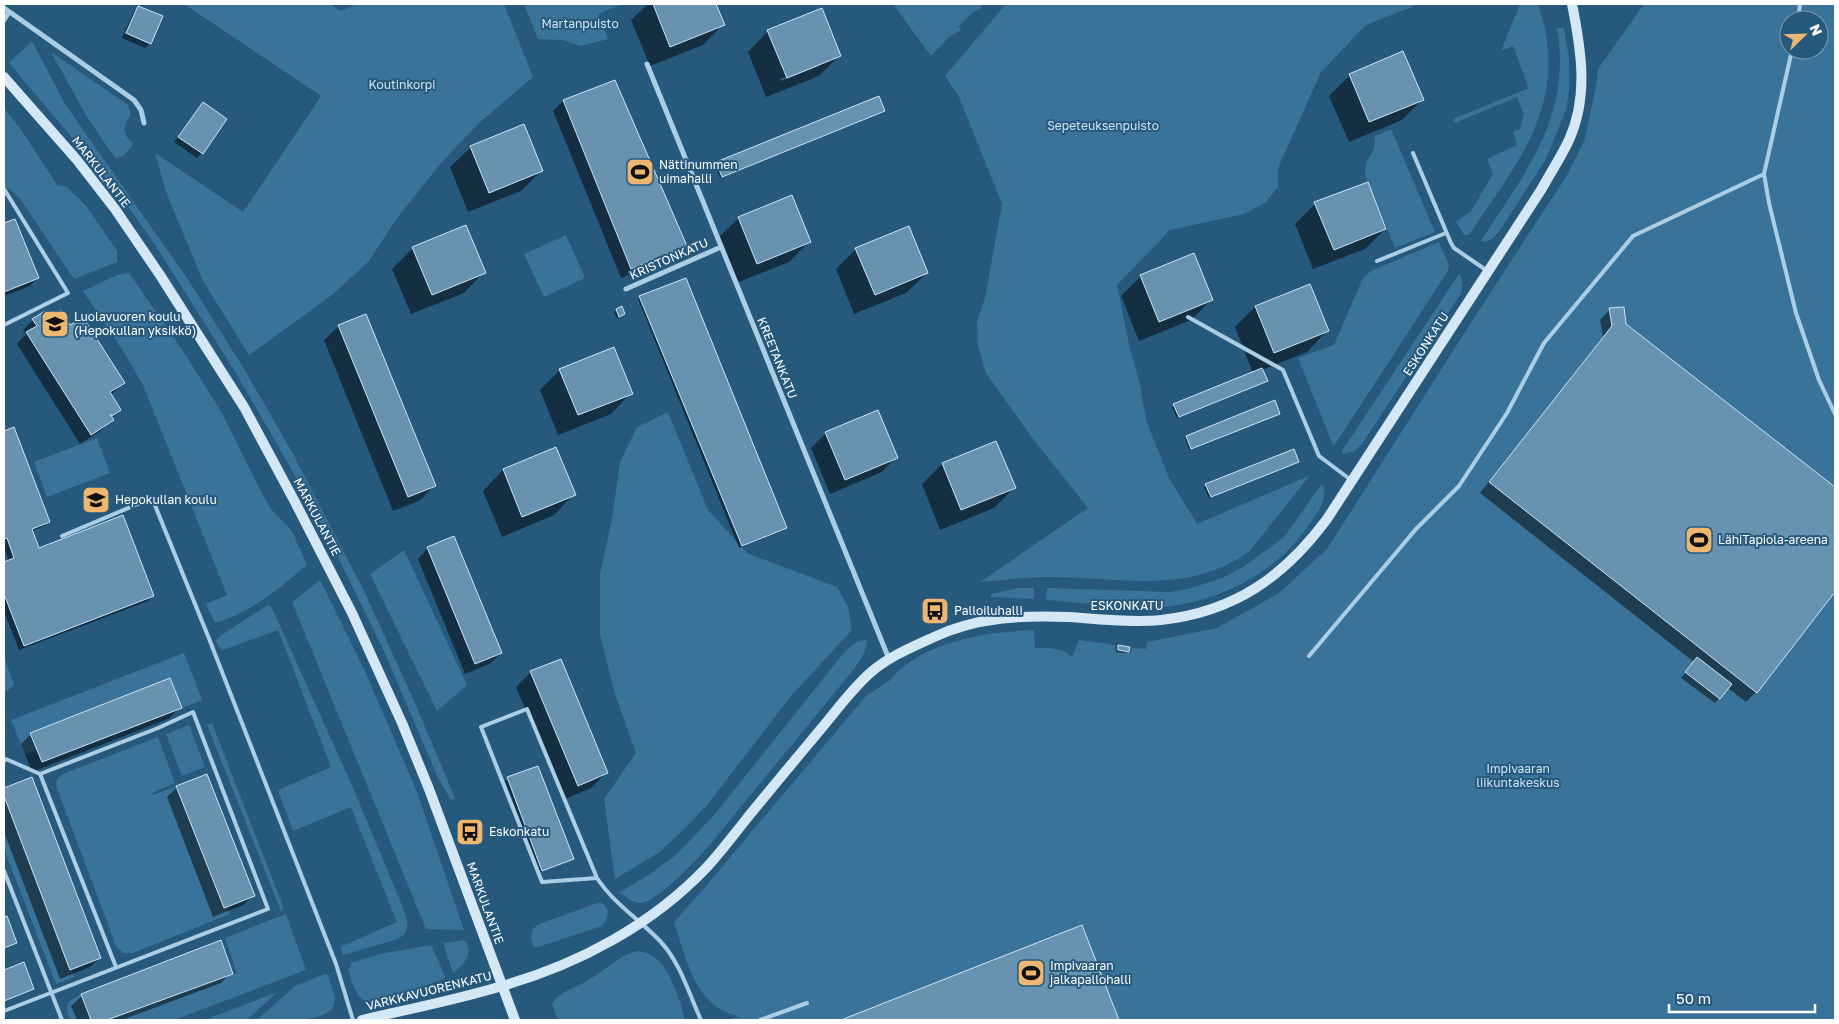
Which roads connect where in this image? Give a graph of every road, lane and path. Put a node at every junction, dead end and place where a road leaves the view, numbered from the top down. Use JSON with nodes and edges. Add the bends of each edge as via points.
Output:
{"nodes":[{"id":1,"x":1572,"y":4,"type":"edge"},
{"id":2,"x":4,"y":8,"type":"edge"},
{"id":3,"x":9,"y":12,"type":"junction"},
{"id":4,"x":4,"y":20,"type":"edge"},
{"id":5,"x":1790,"y":60,"type":"edge"},
{"id":6,"x":647,"y":64,"type":"dead end"},
{"id":7,"x":4,"y":77,"type":"edge"},
{"id":8,"x":144,"y":122,"type":"dead end"},
{"id":9,"x":1413,"y":153,"type":"dead end"},
{"id":10,"x":1764,"y":174,"type":"junction"},
{"id":11,"x":4,"y":188,"type":"edge"},
{"id":12,"x":1446,"y":233,"type":"junction"},
{"id":13,"x":721,"y":247,"type":"junction"},
{"id":14,"x":1377,"y":261,"type":"dead end"},
{"id":15,"x":1488,"y":271,"type":"junction"},
{"id":16,"x":626,"y":289,"type":"dead end"},
{"id":17,"x":1188,"y":317,"type":"dead end"},
{"id":18,"x":4,"y":326,"type":"edge"},
{"id":19,"x":1835,"y":414,"type":"edge"},
{"id":20,"x":1351,"y":480,"type":"junction"},
{"id":21,"x":62,"y":536,"type":"dead end"},
{"id":22,"x":1309,"y":656,"type":"dead end"},
{"id":23,"x":889,"y":659,"type":"junction"},
{"id":24,"x":4,"y":760,"type":"edge"},
{"id":25,"x":40,"y":774,"type":"junction"},
{"id":26,"x":4,"y":871,"type":"edge"},
{"id":27,"x":597,"y":878,"type":"junction"},
{"id":28,"x":641,"y":924,"type":"junction"},
{"id":29,"x":116,"y":967,"type":"junction"},
{"id":30,"x":502,"y":986,"type":"junction"},
{"id":31,"x":51,"y":993,"type":"junction"},
{"id":32,"x":808,"y":1002,"type":"dead end"},
{"id":33,"x":4,"y":1010,"type":"edge"},
{"id":34,"x":62,"y":1020,"type":"edge"},
{"id":35,"x":353,"y":1020,"type":"edge"},
{"id":36,"x":362,"y":1020,"type":"edge"},
{"id":37,"x":515,"y":1020,"type":"edge"},
{"id":38,"x":701,"y":1020,"type":"edge"},
{"id":39,"x":762,"y":1020,"type":"edge"}],
"edges":[{"from":1,"to":15,"type":"street","name":"ESKONKATU","via":[[1582,70],[1576,120],[1541,190]]},
{"from":2,"to":3,"type":"street"},
{"from":3,"to":4,"type":"street"},
{"from":3,"to":8,"type":"street","via":[[134,100]]},
{"from":5,"to":10,"type":"lane"},
{"from":6,"to":13,"type":"street","name":"KREETANKATU"},
{"from":7,"to":30,"type":"street","name":"MARKULANTIE","via":[[115,209],[258,433],[375,662],[429,789]]},
{"from":9,"to":12,"type":"lane"},
{"from":10,"to":19,"type":"lane","via":[[1768,203],[1796,313],[1819,380]]},
{"from":10,"to":22,"type":"lane","via":[[1633,236],[1544,343],[1507,413],[1459,486],[1416,529]]},
{"from":11,"to":18,"type":"lane","via":[[68,293]]},
{"from":12,"to":14,"type":"lane"},
{"from":12,"to":15,"type":"lane","via":[[1454,248]]},
{"from":13,"to":16,"type":"street","name":"KRISTONKATU"},
{"from":13,"to":23,"type":"street","name":"KREETANKATU"},
{"from":15,"to":20,"type":"street","name":"ESKONKATU"},
{"from":17,"to":20,"type":"lane","via":[[1283,370],[1319,456]]},
{"from":20,"to":23,"type":"street","name":"ESKONKATU","via":[[1327,519],[1295,558],[1262,585],[1226,603],[1185,616],[1159,620],[1041,616],[985,621],[938,635]]},
{"from":21,"to":35,"type":"lane","via":[[152,498],[336,964]]},
{"from":23,"to":28,"type":"street","name":"ESKONKATU","via":[[855,688],[708,866]]},
{"from":24,"to":25,"type":"lane"},
{"from":25,"to":29,"type":"lane"},
{"from":25,"to":29,"type":"lane","via":[[193,712],[268,909]]},
{"from":26,"to":31,"type":"lane"},
{"from":27,"to":27,"type":"lane","via":[[527,709],[481,728],[542,882]]},
{"from":27,"to":28,"type":"lane","via":[[604,890]]},
{"from":28,"to":30,"type":"street","name":"ESKONKATU","via":[[582,955]]},
{"from":28,"to":38,"type":"lane","via":[[668,951]]},
{"from":29,"to":31,"type":"lane"},
{"from":30,"to":36,"type":"street","name":"VARKKAVUORENKATU"},
{"from":30,"to":37,"type":"street","name":"MARKULANTIE"},
{"from":31,"to":33,"type":"lane"},
{"from":31,"to":34,"type":"lane"},
{"from":32,"to":39,"type":"lane"}]}
